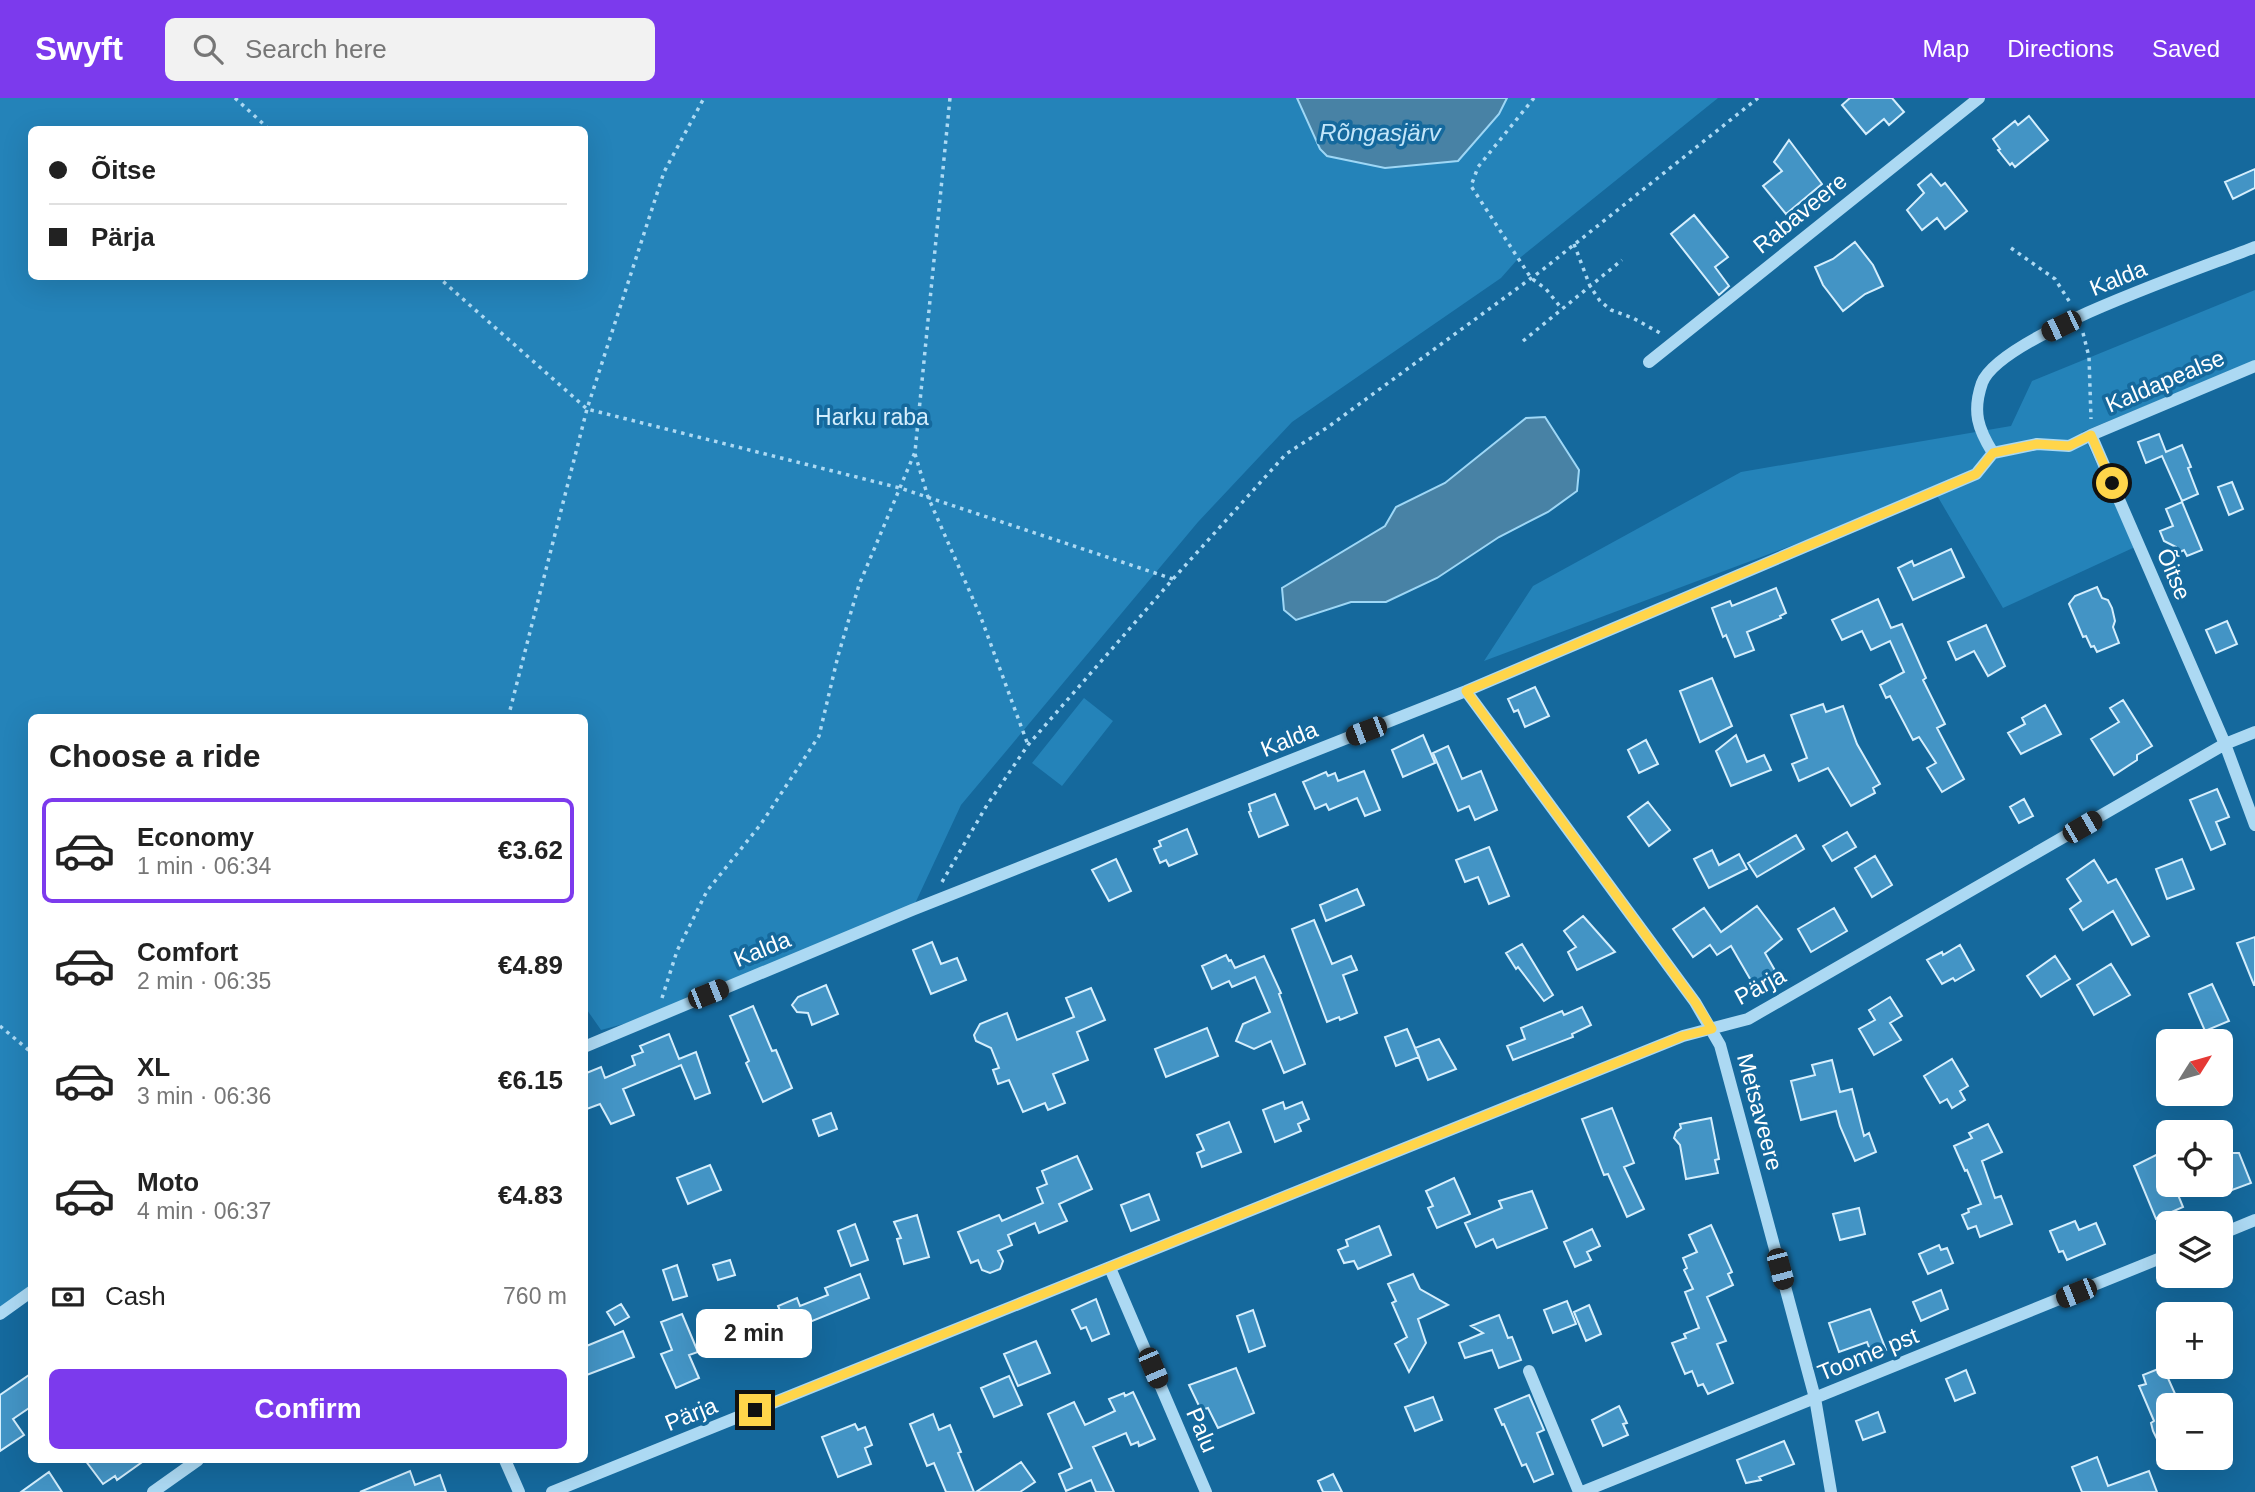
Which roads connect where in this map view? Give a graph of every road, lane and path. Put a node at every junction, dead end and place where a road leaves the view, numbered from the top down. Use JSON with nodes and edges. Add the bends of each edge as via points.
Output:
{"nodes":[{"id":1,"x":235,"y":98,"type":"edge"},
{"id":2,"x":704,"y":98,"type":"edge"},
{"id":3,"x":950,"y":98,"type":"edge"},
{"id":4,"x":1534,"y":98,"type":"edge"},
{"id":5,"x":1758,"y":98,"type":"edge"},
{"id":6,"x":1979,"y":98,"type":"edge"},
{"id":7,"x":266,"y":126,"type":"edge"},
{"id":8,"x":1574,"y":244,"type":"junction"},
{"id":9,"x":2255,"y":247,"type":"edge"},
{"id":10,"x":2011,"y":248,"type":"dead end"},
{"id":11,"x":1622,"y":260,"type":"dead end"},
{"id":12,"x":1531,"y":278,"type":"junction"},
{"id":13,"x":442,"y":280,"type":"edge"},
{"id":14,"x":1590,"y":286,"type":"junction"},
{"id":15,"x":1562,"y":309,"type":"junction"},
{"id":16,"x":2080,"y":317,"type":"junction"},
{"id":17,"x":1523,"y":341,"type":"dead end"},
{"id":18,"x":1675,"y":341,"type":"junction"},
{"id":19,"x":1649,"y":362,"type":"dead end"},
{"id":20,"x":2255,"y":366,"type":"edge"},
{"id":21,"x":587,"y":409,"type":"junction"},
{"id":22,"x":2091,"y":435,"type":"junction"},
{"id":23,"x":915,"y":452,"type":"junction"},
{"id":24,"x":1993,"y":453,"type":"junction"},
{"id":25,"x":900,"y":488,"type":"junction"},
{"id":26,"x":928,"y":497,"type":"junction"},
{"id":27,"x":1173,"y":579,"type":"junction"},
{"id":28,"x":1466,"y":691,"type":"junction"},
{"id":29,"x":509,"y":714,"type":"edge"},
{"id":30,"x":2255,"y":732,"type":"edge"},
{"id":31,"x":2225,"y":744,"type":"junction"},
{"id":32,"x":1028,"y":745,"type":"junction"},
{"id":33,"x":2255,"y":825,"type":"edge"},
{"id":34,"x":930,"y":903,"type":"junction"},
{"id":35,"x":657,"y":1015,"type":"junction"},
{"id":36,"x":0,"y":1026,"type":"edge"},
{"id":37,"x":1712,"y":1029,"type":"junction"},
{"id":38,"x":588,"y":1044,"type":"edge"},
{"id":39,"x":28,"y":1050,"type":"edge"},
{"id":40,"x":2255,"y":1220,"type":"edge"},
{"id":41,"x":2233,"y":1229,"type":"edge"},
{"id":42,"x":2156,"y":1260,"type":"edge"},
{"id":43,"x":1110,"y":1268,"type":"junction"},
{"id":44,"x":28,"y":1294,"type":"edge"},
{"id":45,"x":0,"y":1314,"type":"edge"},
{"id":46,"x":1530,"y":1371,"type":"dead end"},
{"id":47,"x":1815,"y":1398,"type":"junction"},
{"id":48,"x":194,"y":1463,"type":"edge"},
{"id":49,"x":506,"y":1463,"type":"edge"},
{"id":50,"x":153,"y":1492,"type":"edge"},
{"id":51,"x":519,"y":1492,"type":"edge"},
{"id":52,"x":552,"y":1492,"type":"edge"},
{"id":53,"x":1206,"y":1492,"type":"edge"},
{"id":54,"x":1581,"y":1492,"type":"edge"},
{"id":55,"x":1831,"y":1492,"type":"edge"}],
"edges":[{"from":1,"to":7,"type":"path"},
{"from":2,"to":21,"type":"path","via":[[664,172]]},
{"from":3,"to":23,"type":"path"},
{"from":4,"to":12,"type":"path","via":[[1478,167],[1471,186]]},
{"from":5,"to":8,"type":"path"},
{"from":6,"to":18,"type":"street","name":"Rabaveere"},
{"from":8,"to":12,"type":"path"},
{"from":8,"to":14,"type":"path"},
{"from":9,"to":16,"type":"street","name":"Kalda"},
{"from":10,"to":16,"type":"path","via":[[2055,279]]},
{"from":11,"to":14,"type":"path"},
{"from":12,"to":15,"type":"path"},
{"from":12,"to":27,"type":"path","via":[[1286,454]]},
{"from":13,"to":21,"type":"path"},
{"from":14,"to":15,"type":"path"},
{"from":14,"to":18,"type":"path","via":[[1611,310]]},
{"from":15,"to":17,"type":"path"},
{"from":16,"to":22,"type":"path","via":[[2089,357]]},
{"from":16,"to":24,"type":"street","name":"Kalda","via":[[2024,344],[1982,381],[1979,431]]},
{"from":18,"to":19,"type":"street","name":"Rabaveere"},
{"from":20,"to":22,"type":"street","name":"Kaldapealse"},
{"from":21,"to":25,"type":"path"},
{"from":21,"to":29,"type":"path"},
{"from":22,"to":24,"type":"street","via":[[2069,446],[2037,444]]},
{"from":22,"to":31,"type":"street","name":"Õitse"},
{"from":23,"to":25,"type":"path"},
{"from":23,"to":26,"type":"path"},
{"from":24,"to":28,"type":"street","name":"Kalda","via":[[1976,474]]},
{"from":25,"to":26,"type":"path"},
{"from":25,"to":35,"type":"path","via":[[859,585],[819,736],[761,824],[707,891],[677,951]]},
{"from":26,"to":27,"type":"path"},
{"from":26,"to":32,"type":"path","via":[[980,615]]},
{"from":27,"to":32,"type":"path"},
{"from":28,"to":34,"type":"street","name":"Kalda"},
{"from":28,"to":37,"type":"street","name":"Metsaveere"},
{"from":30,"to":31,"type":"street","name":"Pärja"},
{"from":31,"to":33,"type":"street","name":"Õitse"},
{"from":31,"to":37,"type":"street","name":"Pärja","via":[[1748,1019]]},
{"from":32,"to":34,"type":"path"},
{"from":34,"to":35,"type":"street","name":"Kalda"},
{"from":35,"to":38,"type":"street","name":"Kalda"},
{"from":36,"to":39,"type":"path"},
{"from":37,"to":43,"type":"street","name":"Pärja","via":[[1683,1036]]},
{"from":37,"to":47,"type":"street","name":"Metsaveere"},
{"from":40,"to":41,"type":"street"},
{"from":42,"to":47,"type":"street","name":"Toome pst"},
{"from":43,"to":52,"type":"street","name":"Pärja"},
{"from":43,"to":53,"type":"street","name":"Palu"},
{"from":44,"to":45,"type":"street"},
{"from":46,"to":54,"type":"street"},
{"from":47,"to":54,"type":"street","name":"Toome pst"},
{"from":47,"to":55,"type":"street","name":"Metsaveere"},
{"from":48,"to":50,"type":"street"},
{"from":49,"to":51,"type":"street"}]}
